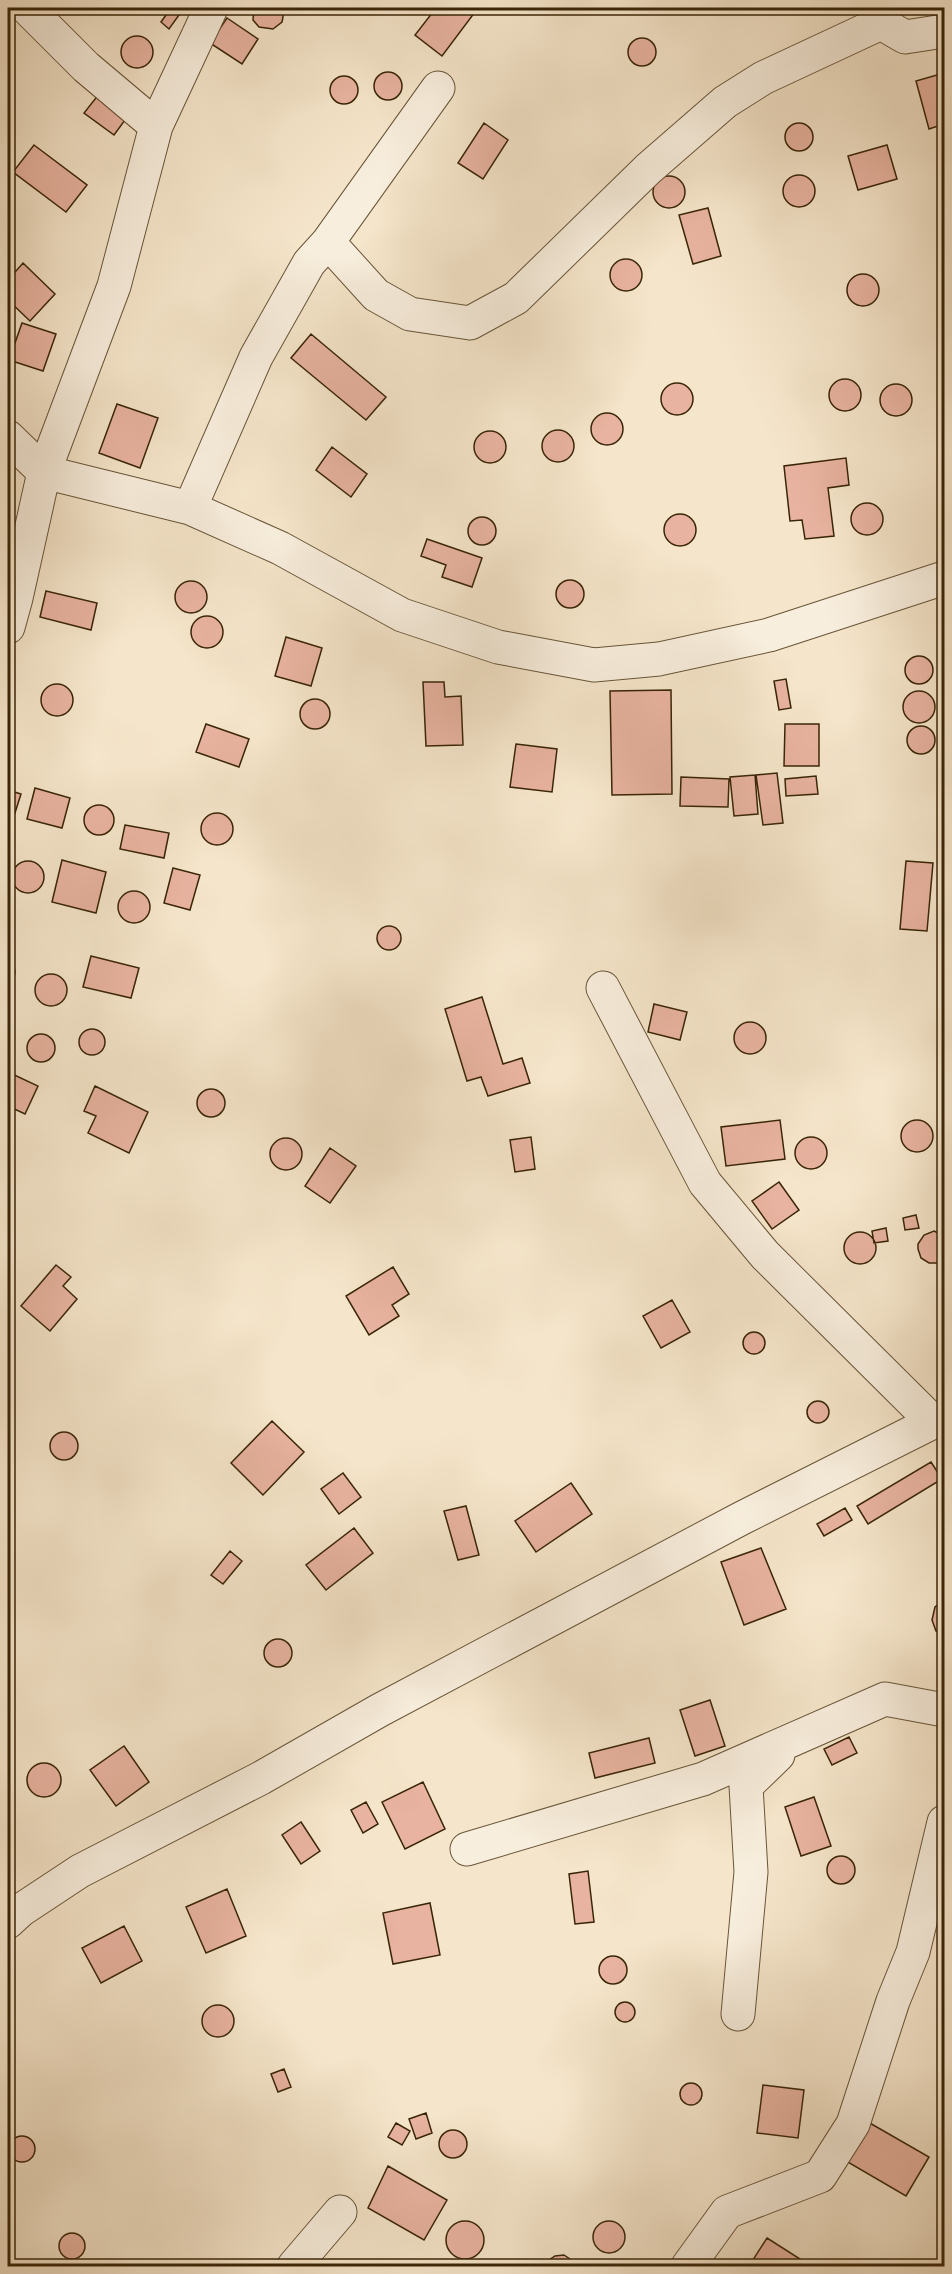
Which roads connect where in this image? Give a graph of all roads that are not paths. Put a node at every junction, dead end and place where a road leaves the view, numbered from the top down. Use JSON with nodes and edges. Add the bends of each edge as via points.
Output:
{"nodes":[{"id":1,"x":27,"y":8,"type":"edge"},
{"id":2,"x":211,"y":8,"type":"edge"},
{"id":3,"x":945,"y":31,"type":"edge"},
{"id":4,"x":438,"y":88,"type":"dead end"},
{"id":5,"x":156,"y":126,"type":"junction"},
{"id":6,"x":328,"y":242,"type":"junction"},
{"id":7,"x":8,"y":437,"type":"edge"},
{"id":8,"x":44,"y":472,"type":"junction"},
{"id":9,"x":190,"y":508,"type":"junction"},
{"id":10,"x":945,"y":578,"type":"edge"},
{"id":11,"x":8,"y":627,"type":"edge"},
{"id":12,"x":603,"y":988,"type":"dead end"},
{"id":13,"x":939,"y":1421,"type":"edge"},
{"id":14,"x":945,"y":1710,"type":"edge"},
{"id":15,"x":792,"y":1741,"type":"junction"},
{"id":16,"x":945,"y":1822,"type":"edge"},
{"id":17,"x":466,"y":1849,"type":"dead end"},
{"id":18,"x":8,"y":1922,"type":"edge"},
{"id":19,"x":738,"y":2014,"type":"dead end"},
{"id":20,"x":340,"y":2212,"type":"dead end"},
{"id":21,"x":294,"y":2266,"type":"edge"},
{"id":22,"x":688,"y":2266,"type":"edge"}],
"edges":[{"from":1,"to":5,"type":"street","via":[[86,67]]},
{"from":2,"to":5,"type":"street"},
{"from":3,"to":6,"type":"street","via":[[905,37],[881,23],[763,78],[725,102],[648,169],[516,298],[470,323],[410,314],[376,295]]},
{"from":4,"to":6,"type":"street"},
{"from":5,"to":8,"type":"street","via":[[114,286]]},
{"from":6,"to":9,"type":"street","via":[[309,263],[256,357]]},
{"from":7,"to":8,"type":"street"},
{"from":8,"to":9,"type":"street"},
{"from":8,"to":11,"type":"street"},
{"from":9,"to":10,"type":"street","via":[[280,548],[402,615],[498,647],[594,665],[659,659],[769,635]]},
{"from":12,"to":13,"type":"street","via":[[705,1183],[765,1255]]},
{"from":13,"to":18,"type":"street","via":[[731,1524],[380,1710],[261,1778],[80,1871]]},
{"from":14,"to":15,"type":"street","via":[[885,1699]]},
{"from":15,"to":17,"type":"street","via":[[703,1779]]},
{"from":15,"to":19,"type":"street","via":[[746,1786],[751,1872]]},
{"from":16,"to":22,"type":"street","via":[[913,1952],[853,2124],[820,2176],[727,2212]]},
{"from":20,"to":21,"type":"street"}]}
